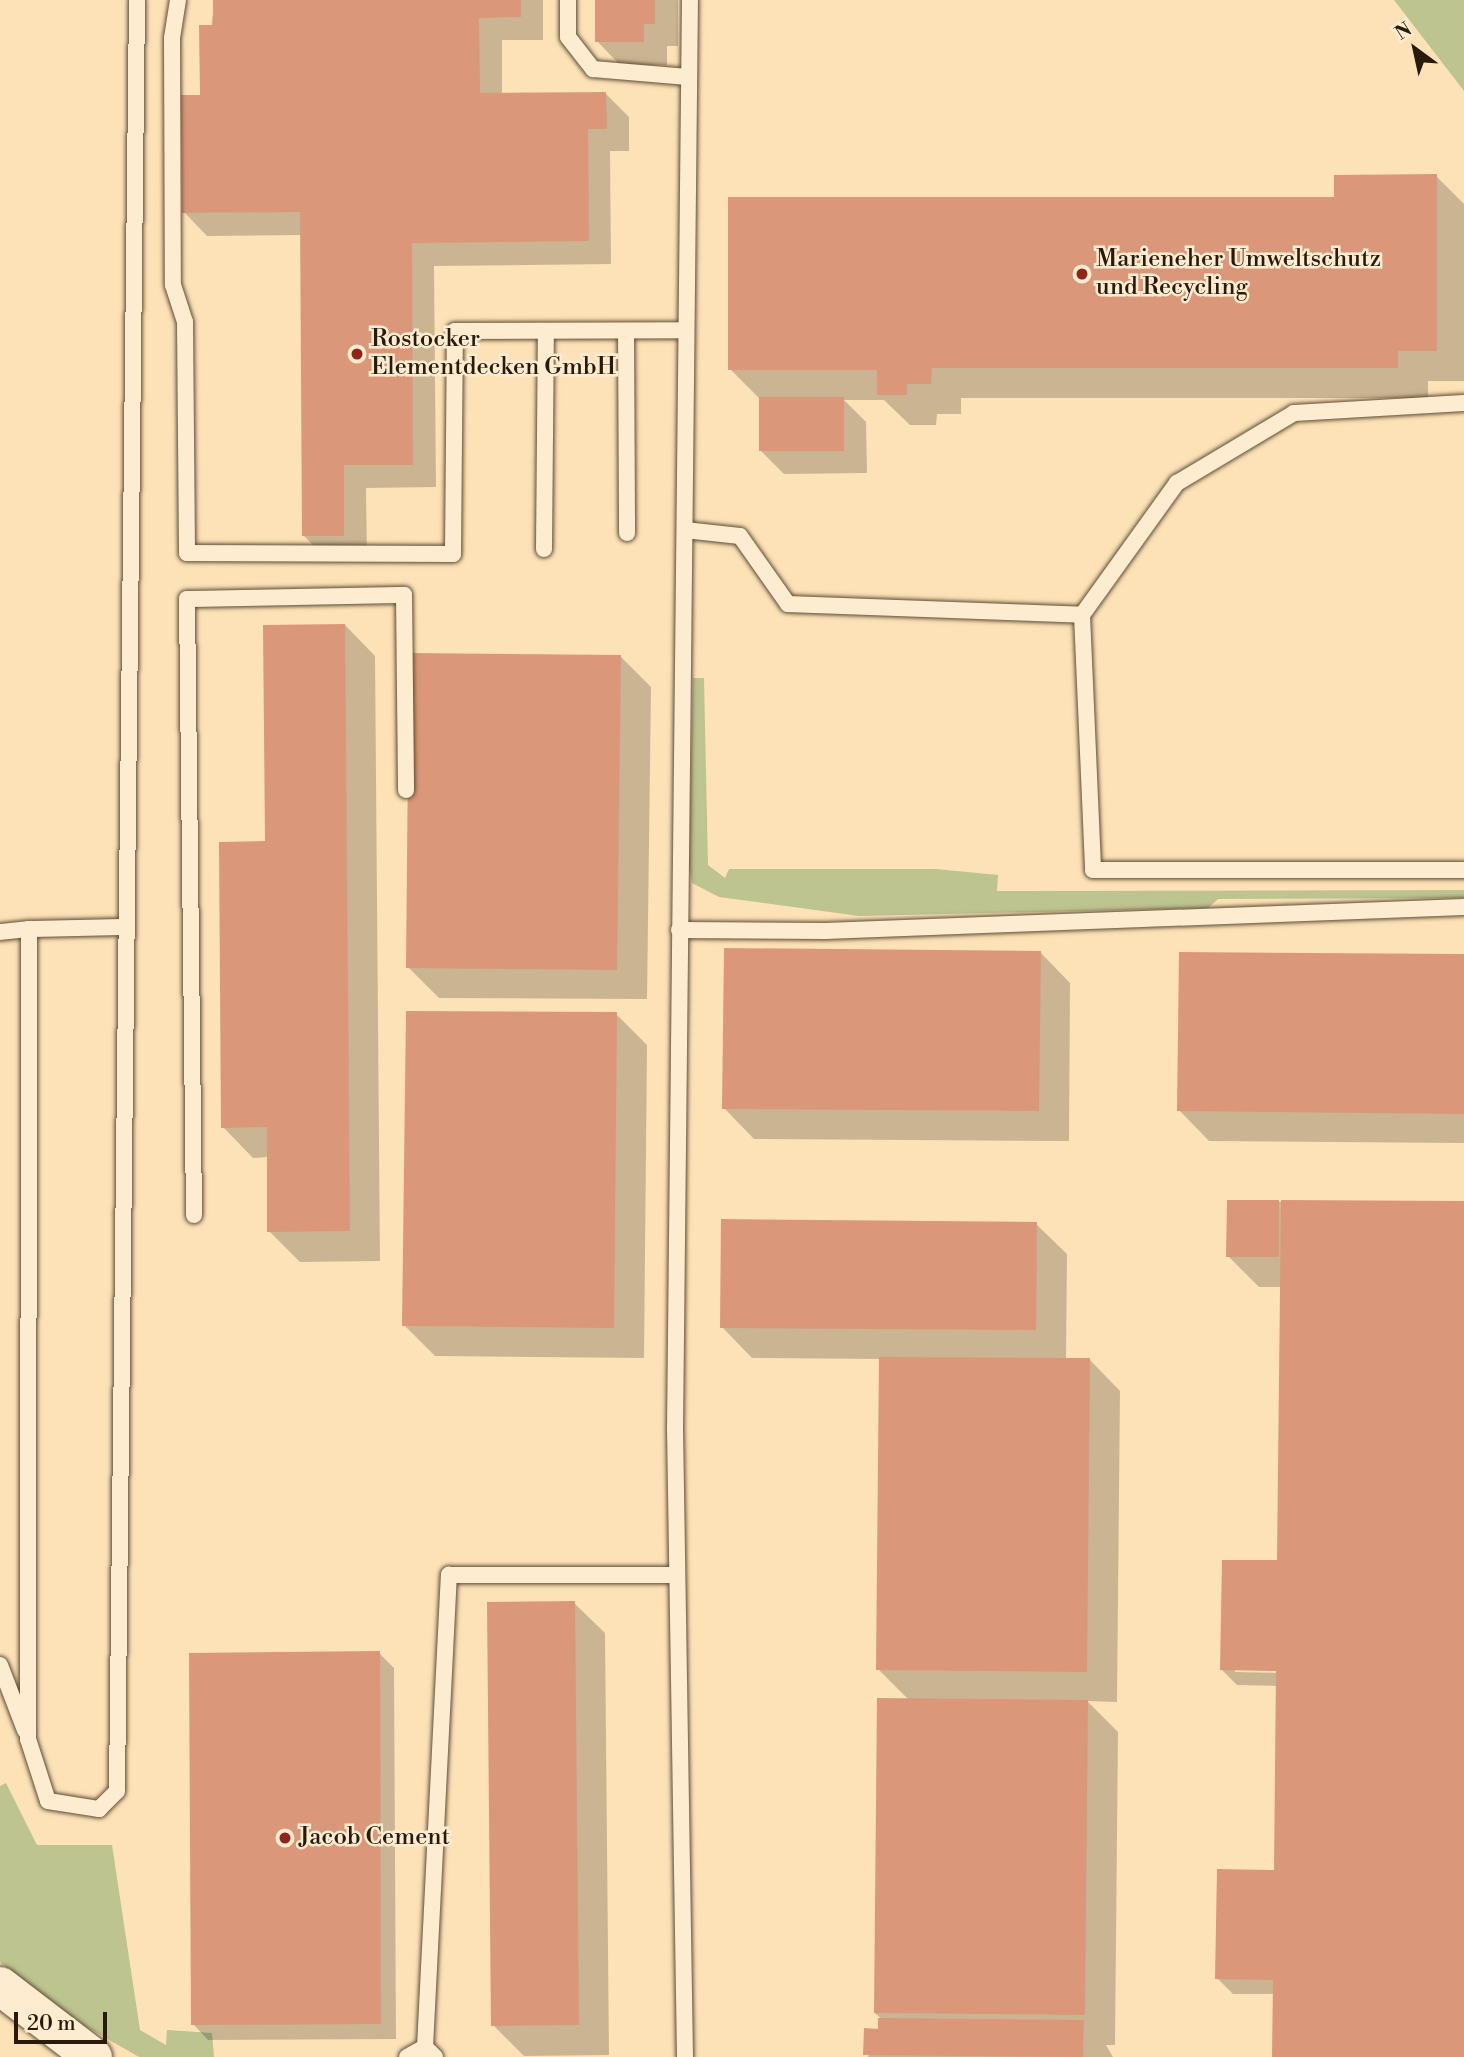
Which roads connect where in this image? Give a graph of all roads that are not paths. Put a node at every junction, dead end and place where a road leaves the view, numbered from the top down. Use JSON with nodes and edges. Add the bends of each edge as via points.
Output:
{"nodes":[{"id":1,"x":137,"y":0,"type":"edge"},
{"id":2,"x":178,"y":0,"type":"edge"},
{"id":3,"x":568,"y":0,"type":"edge"},
{"id":4,"x":690,"y":0,"type":"edge"},
{"id":5,"x":688,"y":78,"type":"junction"},
{"id":6,"x":686,"y":330,"type":"junction"},
{"id":7,"x":546,"y":331,"type":"junction"},
{"id":8,"x":626,"y":331,"type":"junction"},
{"id":9,"x":1464,"y":403,"type":"edge"},
{"id":10,"x":685,"y":530,"type":"junction"},
{"id":11,"x":627,"y":533,"type":"dead end"},
{"id":12,"x":544,"y":549,"type":"dead end"},
{"id":13,"x":1082,"y":615,"type":"junction"},
{"id":14,"x":406,"y":790,"type":"dead end"},
{"id":15,"x":1464,"y":870,"type":"edge"},
{"id":16,"x":1464,"y":907,"type":"edge"},
{"id":17,"x":125,"y":927,"type":"junction"},
{"id":18,"x":29,"y":929,"type":"junction"},
{"id":19,"x":679,"y":930,"type":"junction"},
{"id":20,"x":0,"y":932,"type":"edge"},
{"id":21,"x":194,"y":1215,"type":"dead end"},
{"id":22,"x":675,"y":1575,"type":"junction"},
{"id":23,"x":0,"y":1665,"type":"edge"},
{"id":24,"x":29,"y":1739,"type":"junction"},
{"id":25,"x":0,"y":1986,"type":"edge"},
{"id":26,"x":430,"y":2052,"type":"edge"},
{"id":27,"x":93,"y":2057,"type":"edge"},
{"id":28,"x":407,"y":2057,"type":"edge"},
{"id":29,"x":685,"y":2057,"type":"edge"}],
"edges":[{"from":1,"to":17,"type":"lane"},
{"from":2,"to":7,"type":"lane","via":[[172,38],[173,285],[185,322],[187,552],[453,554],[455,331]]},
{"from":3,"to":5,"type":"lane","via":[[568,37],[593,69]]},
{"from":4,"to":5,"type":"lane"},
{"from":5,"to":6,"type":"lane"},
{"from":6,"to":8,"type":"lane"},
{"from":6,"to":10,"type":"lane"},
{"from":7,"to":8,"type":"lane"},
{"from":7,"to":12,"type":"lane"},
{"from":8,"to":11,"type":"lane"},
{"from":9,"to":13,"type":"lane","via":[[1294,413],[1177,483]]},
{"from":10,"to":13,"type":"lane","via":[[740,536],[788,604]]},
{"from":10,"to":19,"type":"lane"},
{"from":13,"to":15,"type":"lane","via":[[1093,870]]},
{"from":14,"to":21,"type":"lane","via":[[404,595],[187,599]]},
{"from":16,"to":19,"type":"lane","via":[[825,931]]},
{"from":17,"to":18,"type":"lane"},
{"from":17,"to":24,"type":"lane","via":[[117,1791],[99,1809],[48,1801]]},
{"from":18,"to":20,"type":"lane"},
{"from":18,"to":24,"type":"lane"},
{"from":19,"to":22,"type":"lane"},
{"from":22,"to":26,"type":"lane","via":[[449,1575]]},
{"from":22,"to":29,"type":"lane"},
{"from":23,"to":24,"type":"lane"},
{"from":25,"to":27,"type":"street"},
{"from":26,"to":28,"type":"lane"}]}
